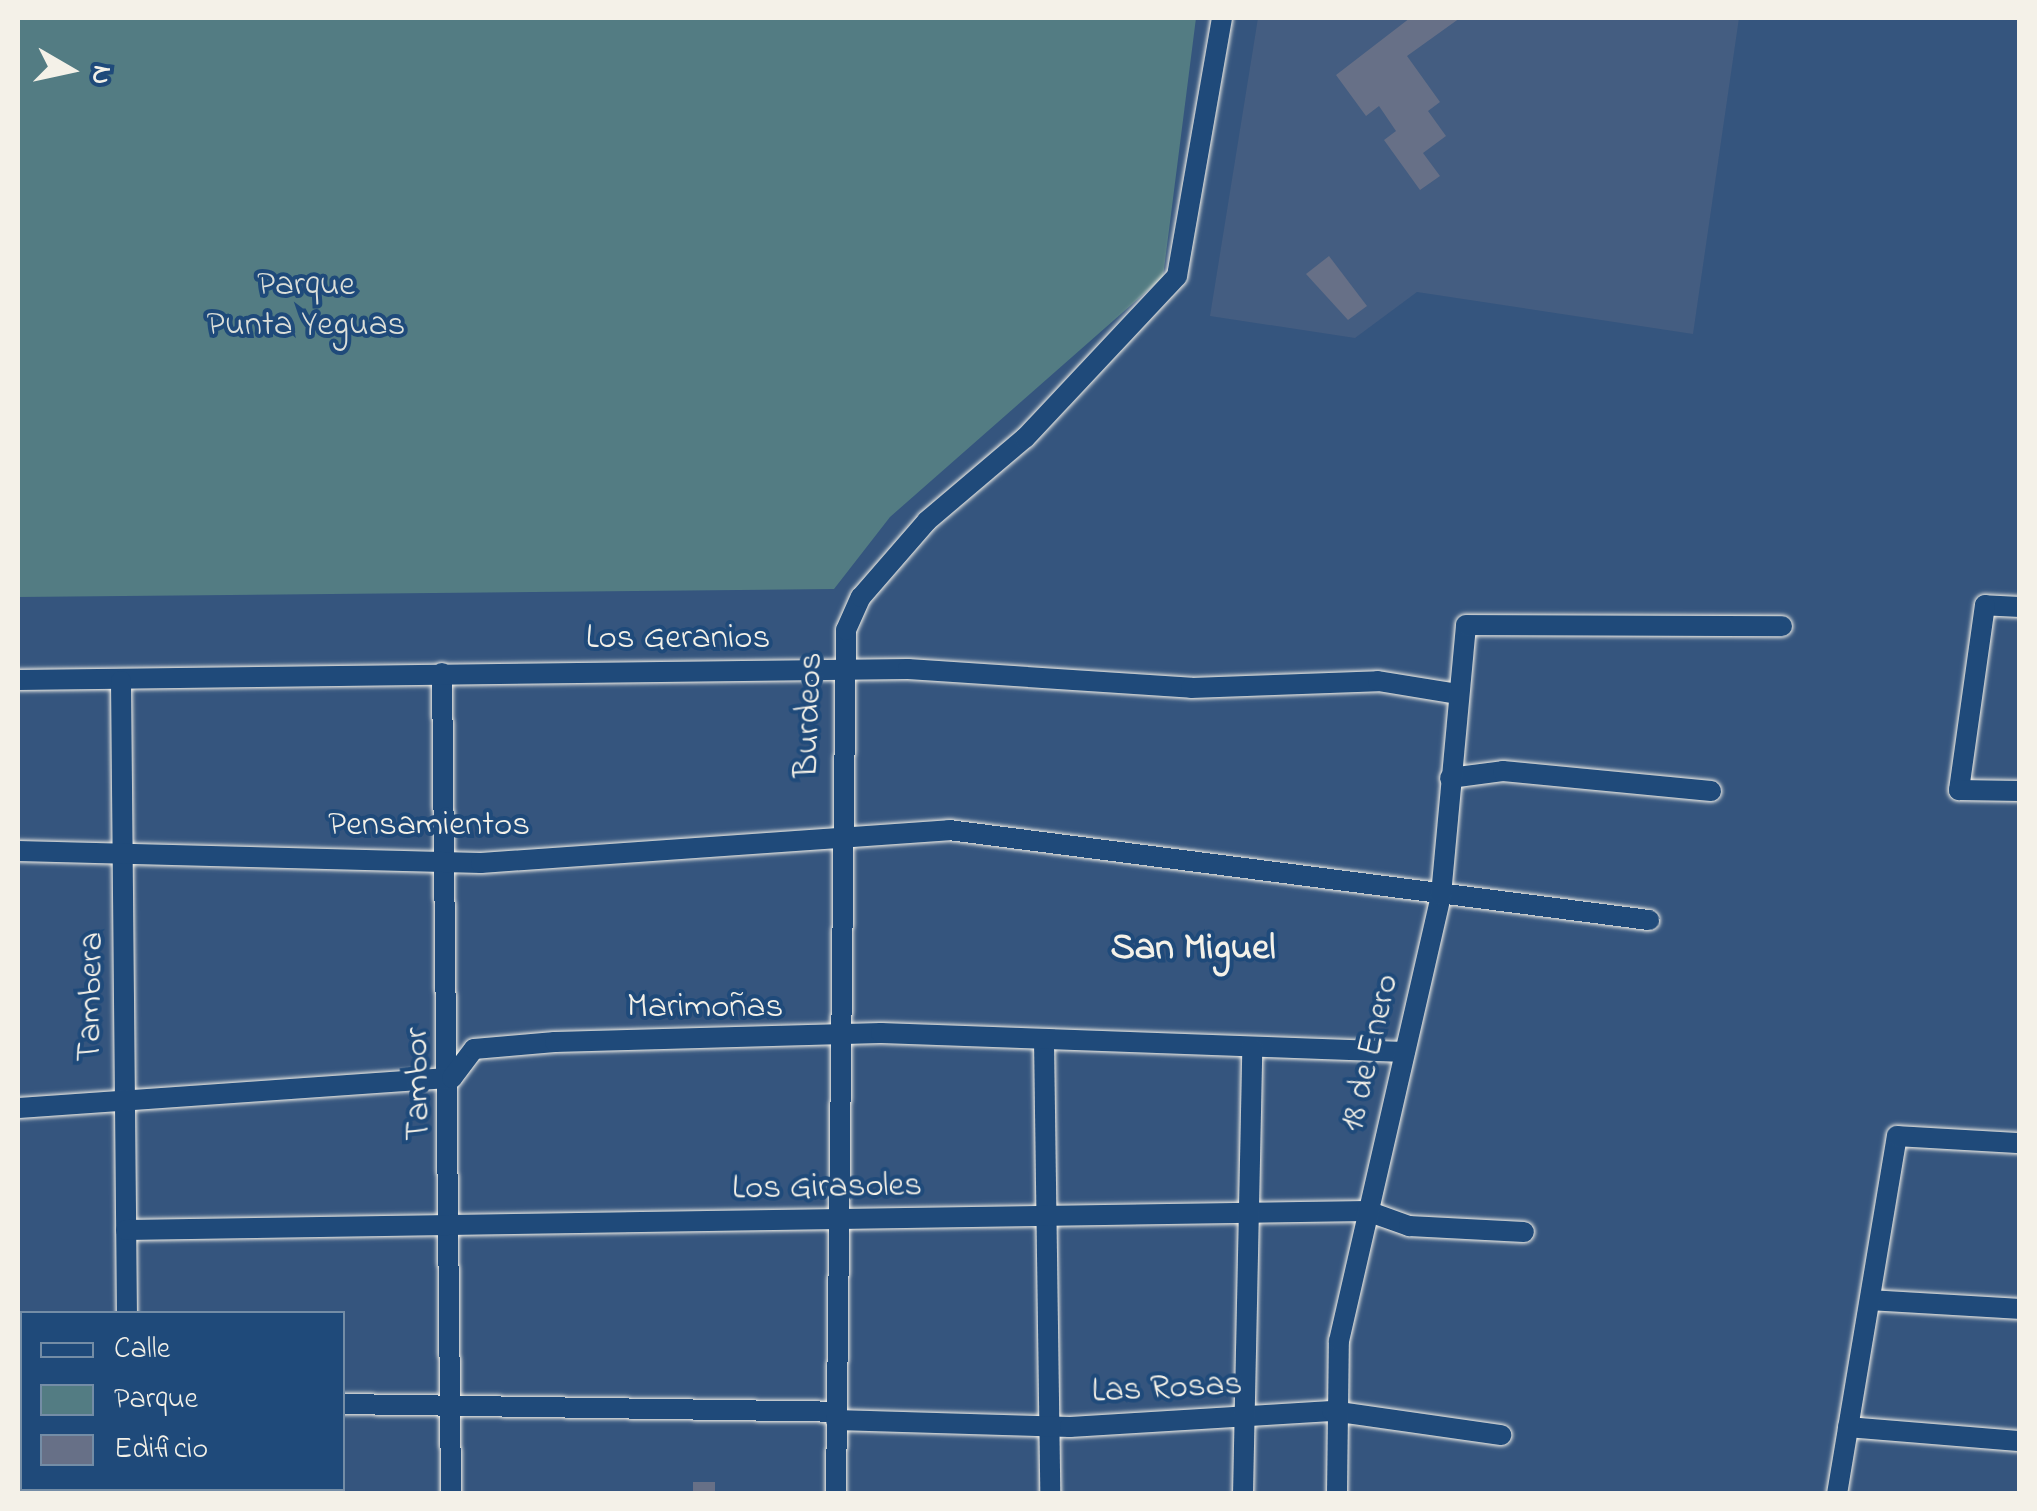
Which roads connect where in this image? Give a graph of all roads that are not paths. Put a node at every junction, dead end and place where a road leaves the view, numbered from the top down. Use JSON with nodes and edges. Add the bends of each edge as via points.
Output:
{"nodes":[{"id":1,"x":1222,"y":18,"type":"edge"},
{"id":2,"x":2020,"y":607,"type":"edge"},
{"id":3,"x":1782,"y":626,"type":"dead end"},
{"id":4,"x":841,"y":672,"type":"junction"},
{"id":5,"x":442,"y":673,"type":"junction"},
{"id":6,"x":18,"y":680,"type":"edge"},
{"id":7,"x":120,"y":681,"type":"junction"},
{"id":8,"x":1457,"y":694,"type":"junction"},
{"id":9,"x":1450,"y":778,"type":"junction"},
{"id":10,"x":1712,"y":791,"type":"dead end"},
{"id":11,"x":2020,"y":791,"type":"edge"},
{"id":12,"x":840,"y":838,"type":"junction"},
{"id":13,"x":18,"y":851,"type":"edge"},
{"id":14,"x":124,"y":852,"type":"junction"},
{"id":15,"x":448,"y":863,"type":"junction"},
{"id":16,"x":1441,"y":895,"type":"junction"},
{"id":17,"x":1649,"y":920,"type":"dead end"},
{"id":18,"x":1044,"y":1040,"type":"junction"},
{"id":19,"x":836,"y":1041,"type":"junction"},
{"id":20,"x":1252,"y":1048,"type":"junction"},
{"id":21,"x":1406,"y":1052,"type":"junction"},
{"id":22,"x":452,"y":1078,"type":"junction"},
{"id":23,"x":122,"y":1102,"type":"junction"},
{"id":24,"x":18,"y":1108,"type":"edge"},
{"id":25,"x":2020,"y":1143,"type":"edge"},
{"id":26,"x":1368,"y":1211,"type":"junction"},
{"id":27,"x":1244,"y":1212,"type":"junction"},
{"id":28,"x":1046,"y":1215,"type":"junction"},
{"id":29,"x":836,"y":1218,"type":"junction"},
{"id":30,"x":126,"y":1230,"type":"junction"},
{"id":31,"x":452,"y":1230,"type":"junction"},
{"id":32,"x":1524,"y":1232,"type":"dead end"},
{"id":33,"x":1870,"y":1300,"type":"junction"},
{"id":34,"x":2020,"y":1309,"type":"edge"},
{"id":35,"x":126,"y":1311,"type":"edge"},
{"id":36,"x":345,"y":1404,"type":"edge"},
{"id":37,"x":448,"y":1405,"type":"junction"},
{"id":38,"x":1332,"y":1410,"type":"junction"},
{"id":39,"x":836,"y":1416,"type":"junction"},
{"id":40,"x":1246,"y":1419,"type":"junction"},
{"id":41,"x":1048,"y":1423,"type":"junction"},
{"id":42,"x":1848,"y":1427,"type":"junction"},
{"id":43,"x":1500,"y":1435,"type":"dead end"},
{"id":44,"x":2020,"y":1441,"type":"edge"},
{"id":45,"x":451,"y":1494,"type":"edge"},
{"id":46,"x":836,"y":1494,"type":"edge"},
{"id":47,"x":1050,"y":1494,"type":"edge"},
{"id":48,"x":1244,"y":1494,"type":"edge"},
{"id":49,"x":1337,"y":1494,"type":"edge"},
{"id":50,"x":1836,"y":1494,"type":"edge"}],
"edges":[{"from":1,"to":4,"type":"street","name":"Burdeos","via":[[1177,276],[1025,438],[916,533],[861,597],[846,630]]},
{"from":2,"to":11,"type":"street","via":[[1984,604],[1959,790]]},
{"from":3,"to":8,"type":"street","name":"18 de Enero","via":[[1466,626]]},
{"from":4,"to":5,"type":"street","name":"Los Geranios"},
{"from":4,"to":8,"type":"street","name":"Los Geranios","via":[[1009,670],[1190,688],[1378,680]]},
{"from":4,"to":12,"type":"street","name":"Burdeos"},
{"from":5,"to":7,"type":"street","name":"Los Geranios"},
{"from":5,"to":15,"type":"street","name":"Tambor"},
{"from":6,"to":7,"type":"street","name":"Los Geranios"},
{"from":7,"to":14,"type":"street","name":"Tambera"},
{"from":8,"to":9,"type":"street","name":"18 de Enero"},
{"from":9,"to":10,"type":"street","via":[[1504,771]]},
{"from":9,"to":16,"type":"street","name":"18 de Enero"},
{"from":12,"to":15,"type":"street","name":"Pensamientos"},
{"from":12,"to":16,"type":"street","name":"Pensamientos","via":[[948,830]]},
{"from":12,"to":19,"type":"street","name":"Burdeos"},
{"from":13,"to":14,"type":"street","name":"Pensamientos"},
{"from":14,"to":15,"type":"street","name":"Pensamientos"},
{"from":14,"to":23,"type":"street","name":"Tambera"},
{"from":15,"to":22,"type":"street","name":"Tambor"},
{"from":16,"to":17,"type":"street","name":"Pensamientos"},
{"from":16,"to":21,"type":"street","name":"18 de Enero"},
{"from":18,"to":19,"type":"street","name":"Marimoñas","via":[[882,1033]]},
{"from":18,"to":20,"type":"street","name":"Marimoñas","via":[[1197,1038]]},
{"from":18,"to":28,"type":"street"},
{"from":19,"to":22,"type":"street","name":"Marimoñas","via":[[517,1044],[474,1049]]},
{"from":19,"to":29,"type":"street","name":"Burdeos"},
{"from":20,"to":21,"type":"street","name":"Marimoñas"},
{"from":20,"to":27,"type":"street"},
{"from":21,"to":26,"type":"street","name":"18 de Enero"},
{"from":22,"to":23,"type":"street"},
{"from":22,"to":31,"type":"street","name":"Tambor"},
{"from":23,"to":24,"type":"street"},
{"from":23,"to":30,"type":"street","name":"Tambera"},
{"from":25,"to":33,"type":"street","via":[[1897,1136]]},
{"from":26,"to":27,"type":"street","name":"Los Girasoles"},
{"from":26,"to":32,"type":"street","name":"Los Girasoles","via":[[1408,1226]]},
{"from":26,"to":38,"type":"street","name":"18 de Enero"},
{"from":27,"to":28,"type":"street","name":"Los Girasoles"},
{"from":27,"to":40,"type":"street"},
{"from":28,"to":29,"type":"street","name":"Los Girasoles"},
{"from":28,"to":41,"type":"street"},
{"from":29,"to":31,"type":"street","name":"Los Girasoles"},
{"from":29,"to":39,"type":"street","name":"Burdeos"},
{"from":30,"to":31,"type":"street","name":"Los Girasoles"},
{"from":30,"to":35,"type":"street","name":"Tambera"},
{"from":31,"to":37,"type":"street","name":"Tambor"},
{"from":33,"to":34,"type":"street"},
{"from":33,"to":42,"type":"street"},
{"from":36,"to":37,"type":"street","name":"Las Rosas"},
{"from":37,"to":39,"type":"street","name":"Las Rosas"},
{"from":37,"to":45,"type":"street","name":"Tambor"},
{"from":38,"to":40,"type":"street","name":"Las Rosas"},
{"from":38,"to":43,"type":"street","name":"Las Rosas"},
{"from":38,"to":49,"type":"street","name":"18 de Enero"},
{"from":39,"to":41,"type":"street","name":"Las Rosas"},
{"from":39,"to":46,"type":"street","name":"Burdeos"},
{"from":40,"to":41,"type":"street","name":"Las Rosas"},
{"from":40,"to":48,"type":"street"},
{"from":41,"to":47,"type":"street"},
{"from":42,"to":44,"type":"street"},
{"from":42,"to":50,"type":"street"}]}
